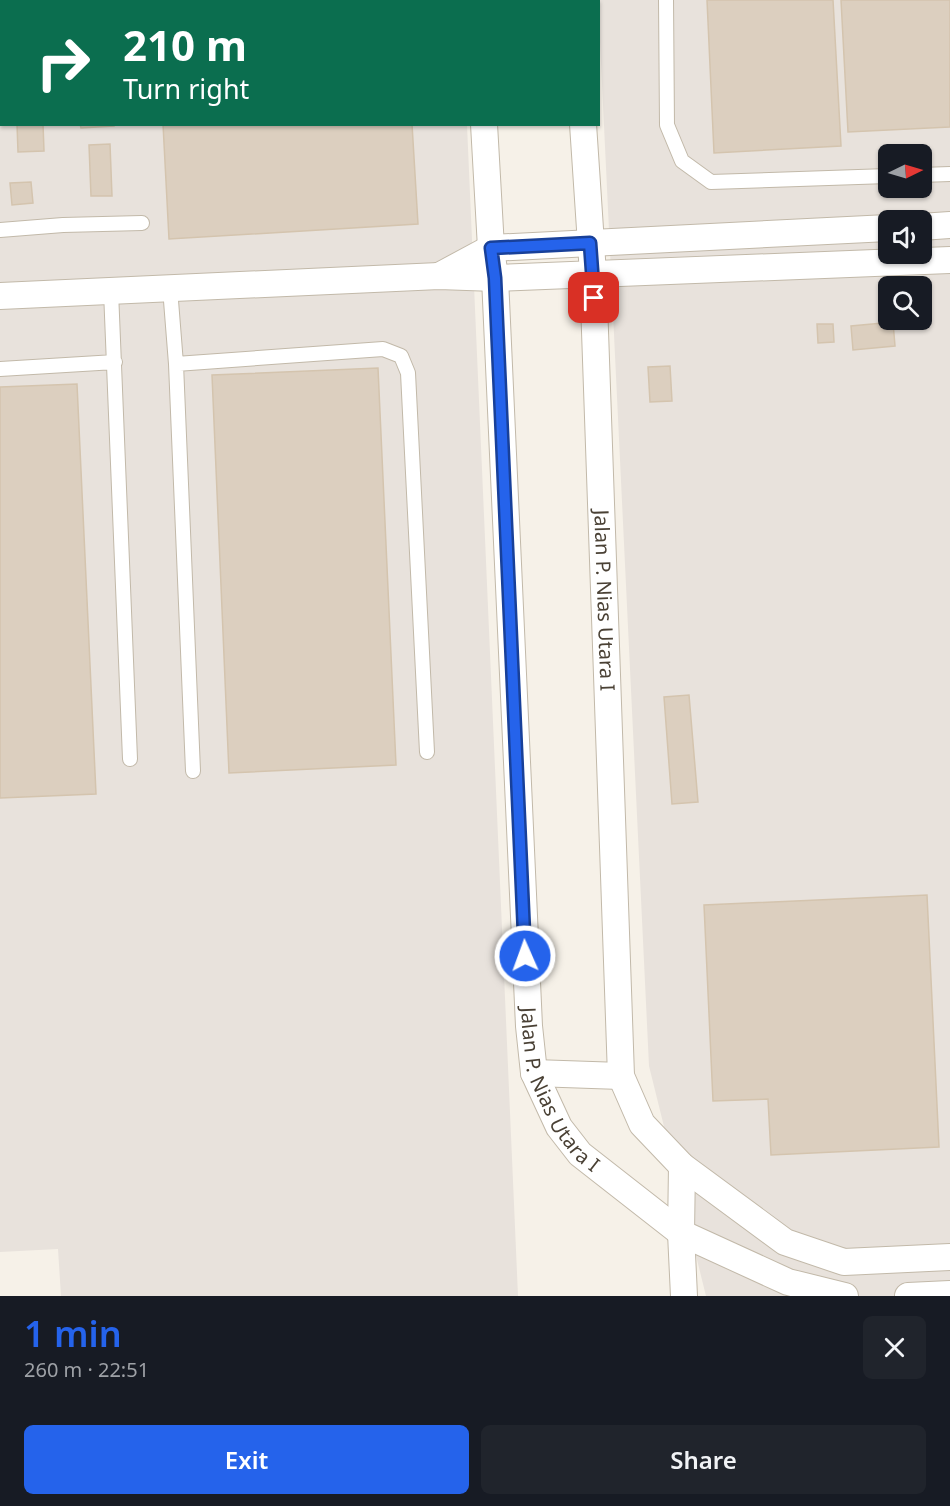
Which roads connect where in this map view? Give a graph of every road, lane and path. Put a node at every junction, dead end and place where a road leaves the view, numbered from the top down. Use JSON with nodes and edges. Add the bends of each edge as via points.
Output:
{"nodes":[{"id":1,"x":666,"y":0,"type":"edge"},
{"id":2,"x":484,"y":126,"type":"edge"},
{"id":3,"x":583,"y":126,"type":"edge"},
{"id":4,"x":950,"y":174,"type":"edge"},
{"id":5,"x":932,"y":175,"type":"edge"},
{"id":6,"x":878,"y":176,"type":"edge"},
{"id":7,"x":142,"y":223,"type":"dead end"},
{"id":8,"x":950,"y":225,"type":"edge"},
{"id":9,"x":932,"y":226,"type":"edge"},
{"id":10,"x":878,"y":229,"type":"edge"},
{"id":11,"x":0,"y":230,"type":"edge"},
{"id":12,"x":590,"y":243,"type":"junction"},
{"id":13,"x":491,"y":248,"type":"junction"},
{"id":14,"x":950,"y":260,"type":"edge"},
{"id":15,"x":593,"y":274,"type":"junction"},
{"id":16,"x":439,"y":276,"type":"junction"},
{"id":17,"x":495,"y":278,"type":"junction"},
{"id":18,"x":170,"y":288,"type":"junction"},
{"id":19,"x":111,"y":291,"type":"junction"},
{"id":20,"x":0,"y":296,"type":"edge"},
{"id":21,"x":115,"y":362,"type":"junction"},
{"id":22,"x":176,"y":364,"type":"junction"},
{"id":23,"x":0,"y":369,"type":"edge"},
{"id":24,"x":427,"y":752,"type":"dead end"},
{"id":25,"x":130,"y":759,"type":"dead end"},
{"id":26,"x":193,"y":771,"type":"dead end"},
{"id":27,"x":534,"y":1072,"type":"junction"},
{"id":28,"x":621,"y":1076,"type":"junction"},
{"id":29,"x":682,"y":1166,"type":"junction"},
{"id":30,"x":681,"y":1233,"type":"junction"},
{"id":31,"x":950,"y":1257,"type":"edge"},
{"id":32,"x":950,"y":1294,"type":"edge"},
{"id":33,"x":684,"y":1296,"type":"edge"},
{"id":34,"x":845,"y":1296,"type":"edge"},
{"id":35,"x":908,"y":1296,"type":"edge"}],
"edges":[{"from":1,"to":6,"type":"lane","via":[[667,125],[682,161],[711,182]]},
{"from":2,"to":13,"type":"street","name":"Jalan P. Nias Utara I"},
{"from":3,"to":12,"type":"street","name":"Jalan P. Nias Utara I"},
{"from":4,"to":5,"type":"lane"},
{"from":7,"to":11,"type":"lane"},
{"from":8,"to":9,"type":"street"},
{"from":10,"to":12,"type":"street"},
{"from":12,"to":13,"type":"street"},
{"from":12,"to":15,"type":"street","name":"Jalan P. Nias Utara I"},
{"from":13,"to":16,"type":"street"},
{"from":13,"to":17,"type":"street","name":"Jalan P. Nias Utara I"},
{"from":14,"to":15,"type":"street"},
{"from":15,"to":17,"type":"street"},
{"from":15,"to":28,"type":"street","name":"Jalan P. Nias Utara I"},
{"from":16,"to":17,"type":"street"},
{"from":16,"to":18,"type":"street"},
{"from":17,"to":27,"type":"street","name":"Jalan P. Nias Utara I","via":[[528,1026]]},
{"from":18,"to":19,"type":"street"},
{"from":18,"to":22,"type":"lane"},
{"from":19,"to":20,"type":"street"},
{"from":19,"to":21,"type":"lane"},
{"from":21,"to":23,"type":"lane"},
{"from":21,"to":25,"type":"lane"},
{"from":22,"to":24,"type":"lane","via":[[383,349],[401,356],[408,373]]},
{"from":22,"to":26,"type":"lane"},
{"from":27,"to":28,"type":"street"},
{"from":27,"to":30,"type":"street","name":"Jalan P. Nias Utara I","via":[[559,1126],[580,1154]]},
{"from":28,"to":29,"type":"street","via":[[642,1124]]},
{"from":29,"to":30,"type":"street"},
{"from":29,"to":31,"type":"street","via":[[785,1242],[844,1262]]},
{"from":30,"to":33,"type":"street"},
{"from":30,"to":34,"type":"street","name":"Jalan P. Nias Utara I","via":[[788,1282]]},
{"from":32,"to":35,"type":"street"}]}
